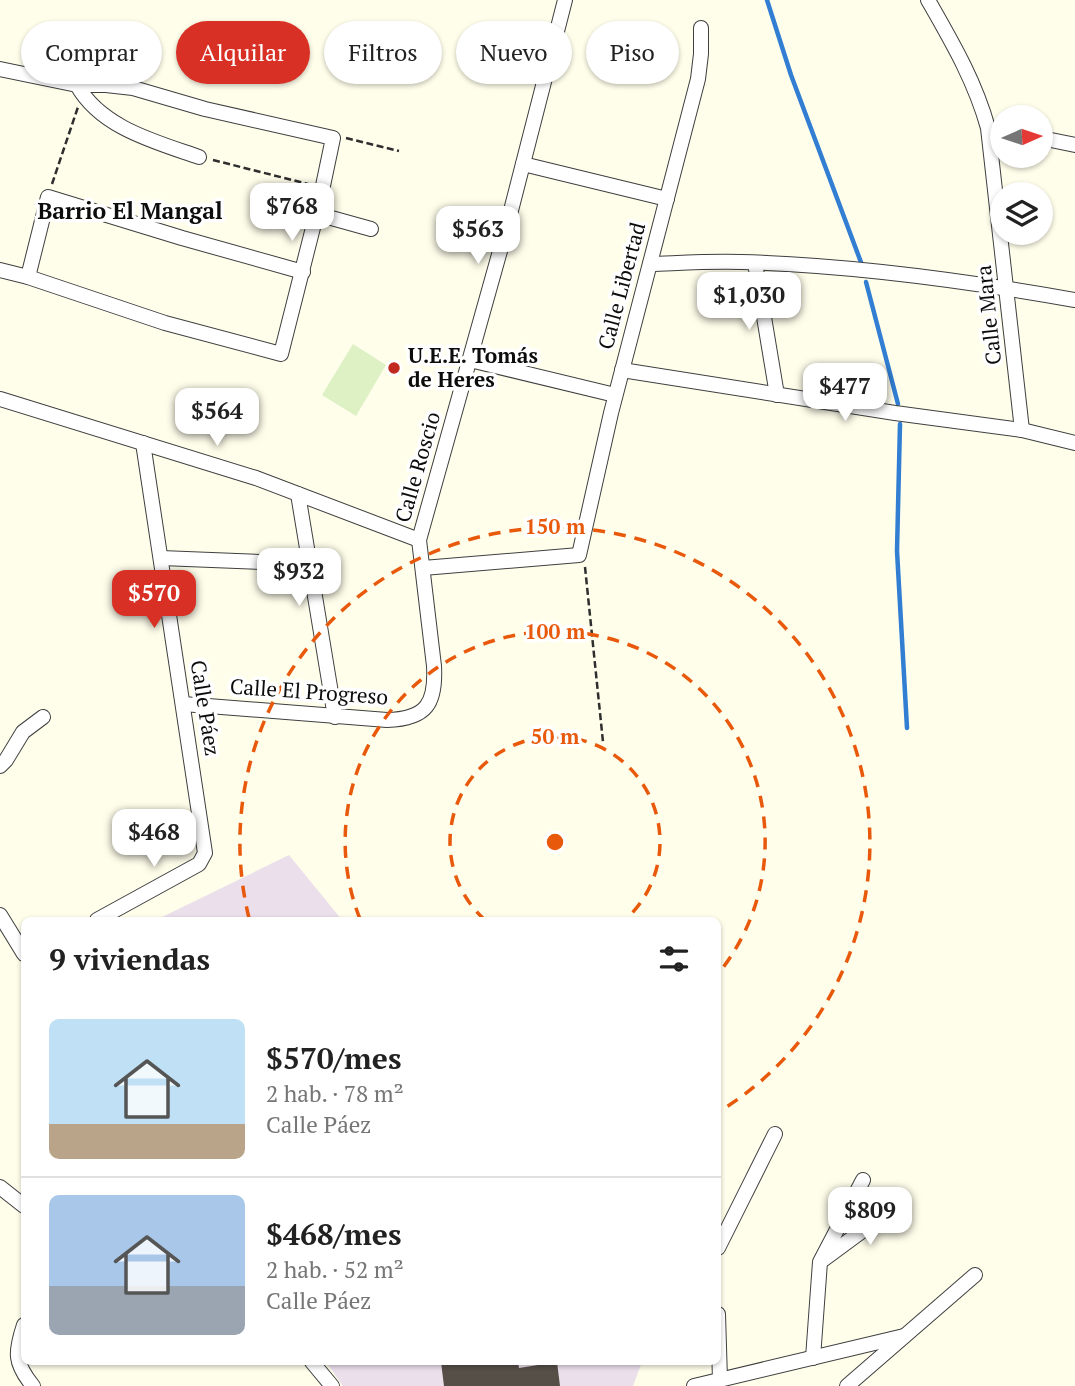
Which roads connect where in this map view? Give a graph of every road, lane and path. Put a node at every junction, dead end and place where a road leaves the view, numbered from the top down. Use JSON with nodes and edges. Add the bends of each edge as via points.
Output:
{"nodes":[{"id":1,"x":565,"y":0,"type":"edge"},
{"id":2,"x":928,"y":0,"type":"edge"},
{"id":3,"x":701,"y":28,"type":"dead end"},
{"id":4,"x":0,"y":69,"type":"edge"},
{"id":5,"x":79,"y":90,"type":"junction"},
{"id":6,"x":988,"y":128,"type":"joint"},
{"id":7,"x":333,"y":138,"type":"junction"},
{"id":8,"x":1054,"y":141,"type":"edge"},
{"id":9,"x":1075,"y":145,"type":"edge"},
{"id":10,"x":399,"y":151,"type":"dead end"},
{"id":11,"x":199,"y":157,"type":"joint"},
{"id":12,"x":523,"y":163,"type":"junction"},
{"id":13,"x":323,"y":188,"type":"junction"},
{"id":14,"x":48,"y":197,"type":"junction"},
{"id":15,"x":667,"y":199,"type":"junction"},
{"id":16,"x":317,"y":214,"type":"junction"},
{"id":17,"x":371,"y":229,"type":"dead end"},
{"id":18,"x":755,"y":263,"type":"junction"},
{"id":19,"x":650,"y":264,"type":"junction"},
{"id":20,"x":0,"y":270,"type":"edge"},
{"id":21,"x":303,"y":272,"type":"junction"},
{"id":22,"x":28,"y":277,"type":"junction"},
{"id":23,"x":1007,"y":289,"type":"junction"},
{"id":24,"x":1075,"y":300,"type":"edge"},
{"id":25,"x":470,"y":360,"type":"junction"},
{"id":26,"x":622,"y":370,"type":"junction"},
{"id":27,"x":615,"y":395,"type":"junction"},
{"id":28,"x":777,"y":395,"type":"junction"},
{"id":29,"x":0,"y":399,"type":"edge"},
{"id":30,"x":1022,"y":430,"type":"junction"},
{"id":31,"x":143,"y":443,"type":"junction"},
{"id":32,"x":1075,"y":443,"type":"edge"},
{"id":33,"x":298,"y":494,"type":"junction"},
{"id":34,"x":419,"y":540,"type":"junction"},
{"id":35,"x":579,"y":555,"type":"junction"},
{"id":36,"x":161,"y":558,"type":"junction"},
{"id":37,"x":310,"y":564,"type":"junction"},
{"id":38,"x":423,"y":568,"type":"junction"},
{"id":39,"x":183,"y":704,"type":"junction"},
{"id":40,"x":43,"y":717,"type":"dead end"},
{"id":41,"x":335,"y":717,"type":"junction"},
{"id":42,"x":603,"y":742,"type":"dead end"},
{"id":43,"x":0,"y":766,"type":"edge"},
{"id":44,"x":0,"y":915,"type":"edge"},
{"id":45,"x":102,"y":917,"type":"edge"},
{"id":46,"x":21,"y":949,"type":"edge"},
{"id":47,"x":775,"y":1134,"type":"dead end"},
{"id":48,"x":863,"y":1180,"type":"dead end"},
{"id":49,"x":0,"y":1187,"type":"edge"},
{"id":50,"x":900,"y":1203,"type":"dead end"},
{"id":51,"x":21,"y":1204,"type":"edge"},
{"id":52,"x":721,"y":1242,"type":"edge"},
{"id":53,"x":820,"y":1262,"type":"junction"},
{"id":54,"x":975,"y":1275,"type":"dead end"},
{"id":55,"x":904,"y":1336,"type":"junction"},
{"id":56,"x":21,"y":1337,"type":"edge"},
{"id":57,"x":813,"y":1358,"type":"junction"},
{"id":58,"x":314,"y":1365,"type":"edge"},
{"id":59,"x":720,"y":1365,"type":"edge"},
{"id":60,"x":720,"y":1380,"type":"junction"},
{"id":61,"x":33,"y":1386,"type":"edge"},
{"id":62,"x":332,"y":1386,"type":"edge"},
{"id":63,"x":694,"y":1386,"type":"edge"},
{"id":64,"x":847,"y":1386,"type":"edge"}],
"edges":[{"from":1,"to":12,"type":"street","name":"Calle Roscio"},
{"from":2,"to":6,"type":"street","name":"Calle Mara","via":[[963,61]]},
{"from":3,"to":15,"type":"street","name":"Calle Libertad","via":[[698,79]]},
{"from":4,"to":5,"type":"street"},
{"from":5,"to":7,"type":"street","via":[[106,85],[134,88]]},
{"from":5,"to":11,"type":"street","via":[[121,126]]},
{"from":5,"to":14,"type":"path"},
{"from":6,"to":23,"type":"street","name":"Calle Mara"},
{"from":7,"to":10,"type":"path"},
{"from":7,"to":13,"type":"street"},
{"from":8,"to":9,"type":"street"},
{"from":11,"to":13,"type":"path"},
{"from":12,"to":15,"type":"street"},
{"from":12,"to":25,"type":"street","name":"Calle Roscio"},
{"from":13,"to":16,"type":"street"},
{"from":14,"to":21,"type":"street"},
{"from":14,"to":22,"type":"street"},
{"from":15,"to":19,"type":"street","name":"Calle Libertad"},
{"from":16,"to":17,"type":"street"},
{"from":16,"to":21,"type":"street"},
{"from":18,"to":19,"type":"street"},
{"from":18,"to":23,"type":"street"},
{"from":18,"to":28,"type":"street"},
{"from":19,"to":26,"type":"street","name":"Calle Libertad"},
{"from":20,"to":22,"type":"street"},
{"from":21,"to":22,"type":"street","via":[[281,354],[165,323]]},
{"from":23,"to":24,"type":"street"},
{"from":23,"to":30,"type":"street","name":"Calle Mara"},
{"from":25,"to":27,"type":"street"},
{"from":25,"to":34,"type":"street","name":"Calle Roscio"},
{"from":26,"to":27,"type":"street","name":"Calle Libertad"},
{"from":26,"to":28,"type":"street"},
{"from":27,"to":35,"type":"street","name":"Calle Libertad"},
{"from":28,"to":30,"type":"street"},
{"from":29,"to":31,"type":"street"},
{"from":30,"to":32,"type":"street"},
{"from":31,"to":33,"type":"street"},
{"from":31,"to":36,"type":"street","name":"Calle Páez"},
{"from":33,"to":34,"type":"street"},
{"from":33,"to":37,"type":"street"},
{"from":34,"to":38,"type":"street","name":"Calle El Progreso"},
{"from":35,"to":38,"type":"street"},
{"from":35,"to":42,"type":"path","via":[[586,572]]},
{"from":36,"to":37,"type":"street"},
{"from":36,"to":39,"type":"street","name":"Calle Páez"},
{"from":37,"to":41,"type":"street"},
{"from":38,"to":41,"type":"street","name":"Calle El Progreso","via":[[434,676],[431,701],[421,712],[397,720]]},
{"from":39,"to":41,"type":"street","name":"Calle El Progreso"},
{"from":39,"to":45,"type":"street","name":"Calle Páez","via":[[205,845],[203,860]]},
{"from":40,"to":43,"type":"street","via":[[23,732]]},
{"from":44,"to":46,"type":"street"},
{"from":47,"to":52,"type":"street"},
{"from":48,"to":53,"type":"street"},
{"from":49,"to":51,"type":"street"},
{"from":50,"to":53,"type":"street"},
{"from":53,"to":57,"type":"street"},
{"from":54,"to":55,"type":"street"},
{"from":55,"to":57,"type":"street"},
{"from":55,"to":64,"type":"street"},
{"from":56,"to":61,"type":"street","via":[[17,1354]]},
{"from":57,"to":60,"type":"street"},
{"from":58,"to":62,"type":"street"},
{"from":59,"to":60,"type":"street"},
{"from":60,"to":63,"type":"street"}]}
